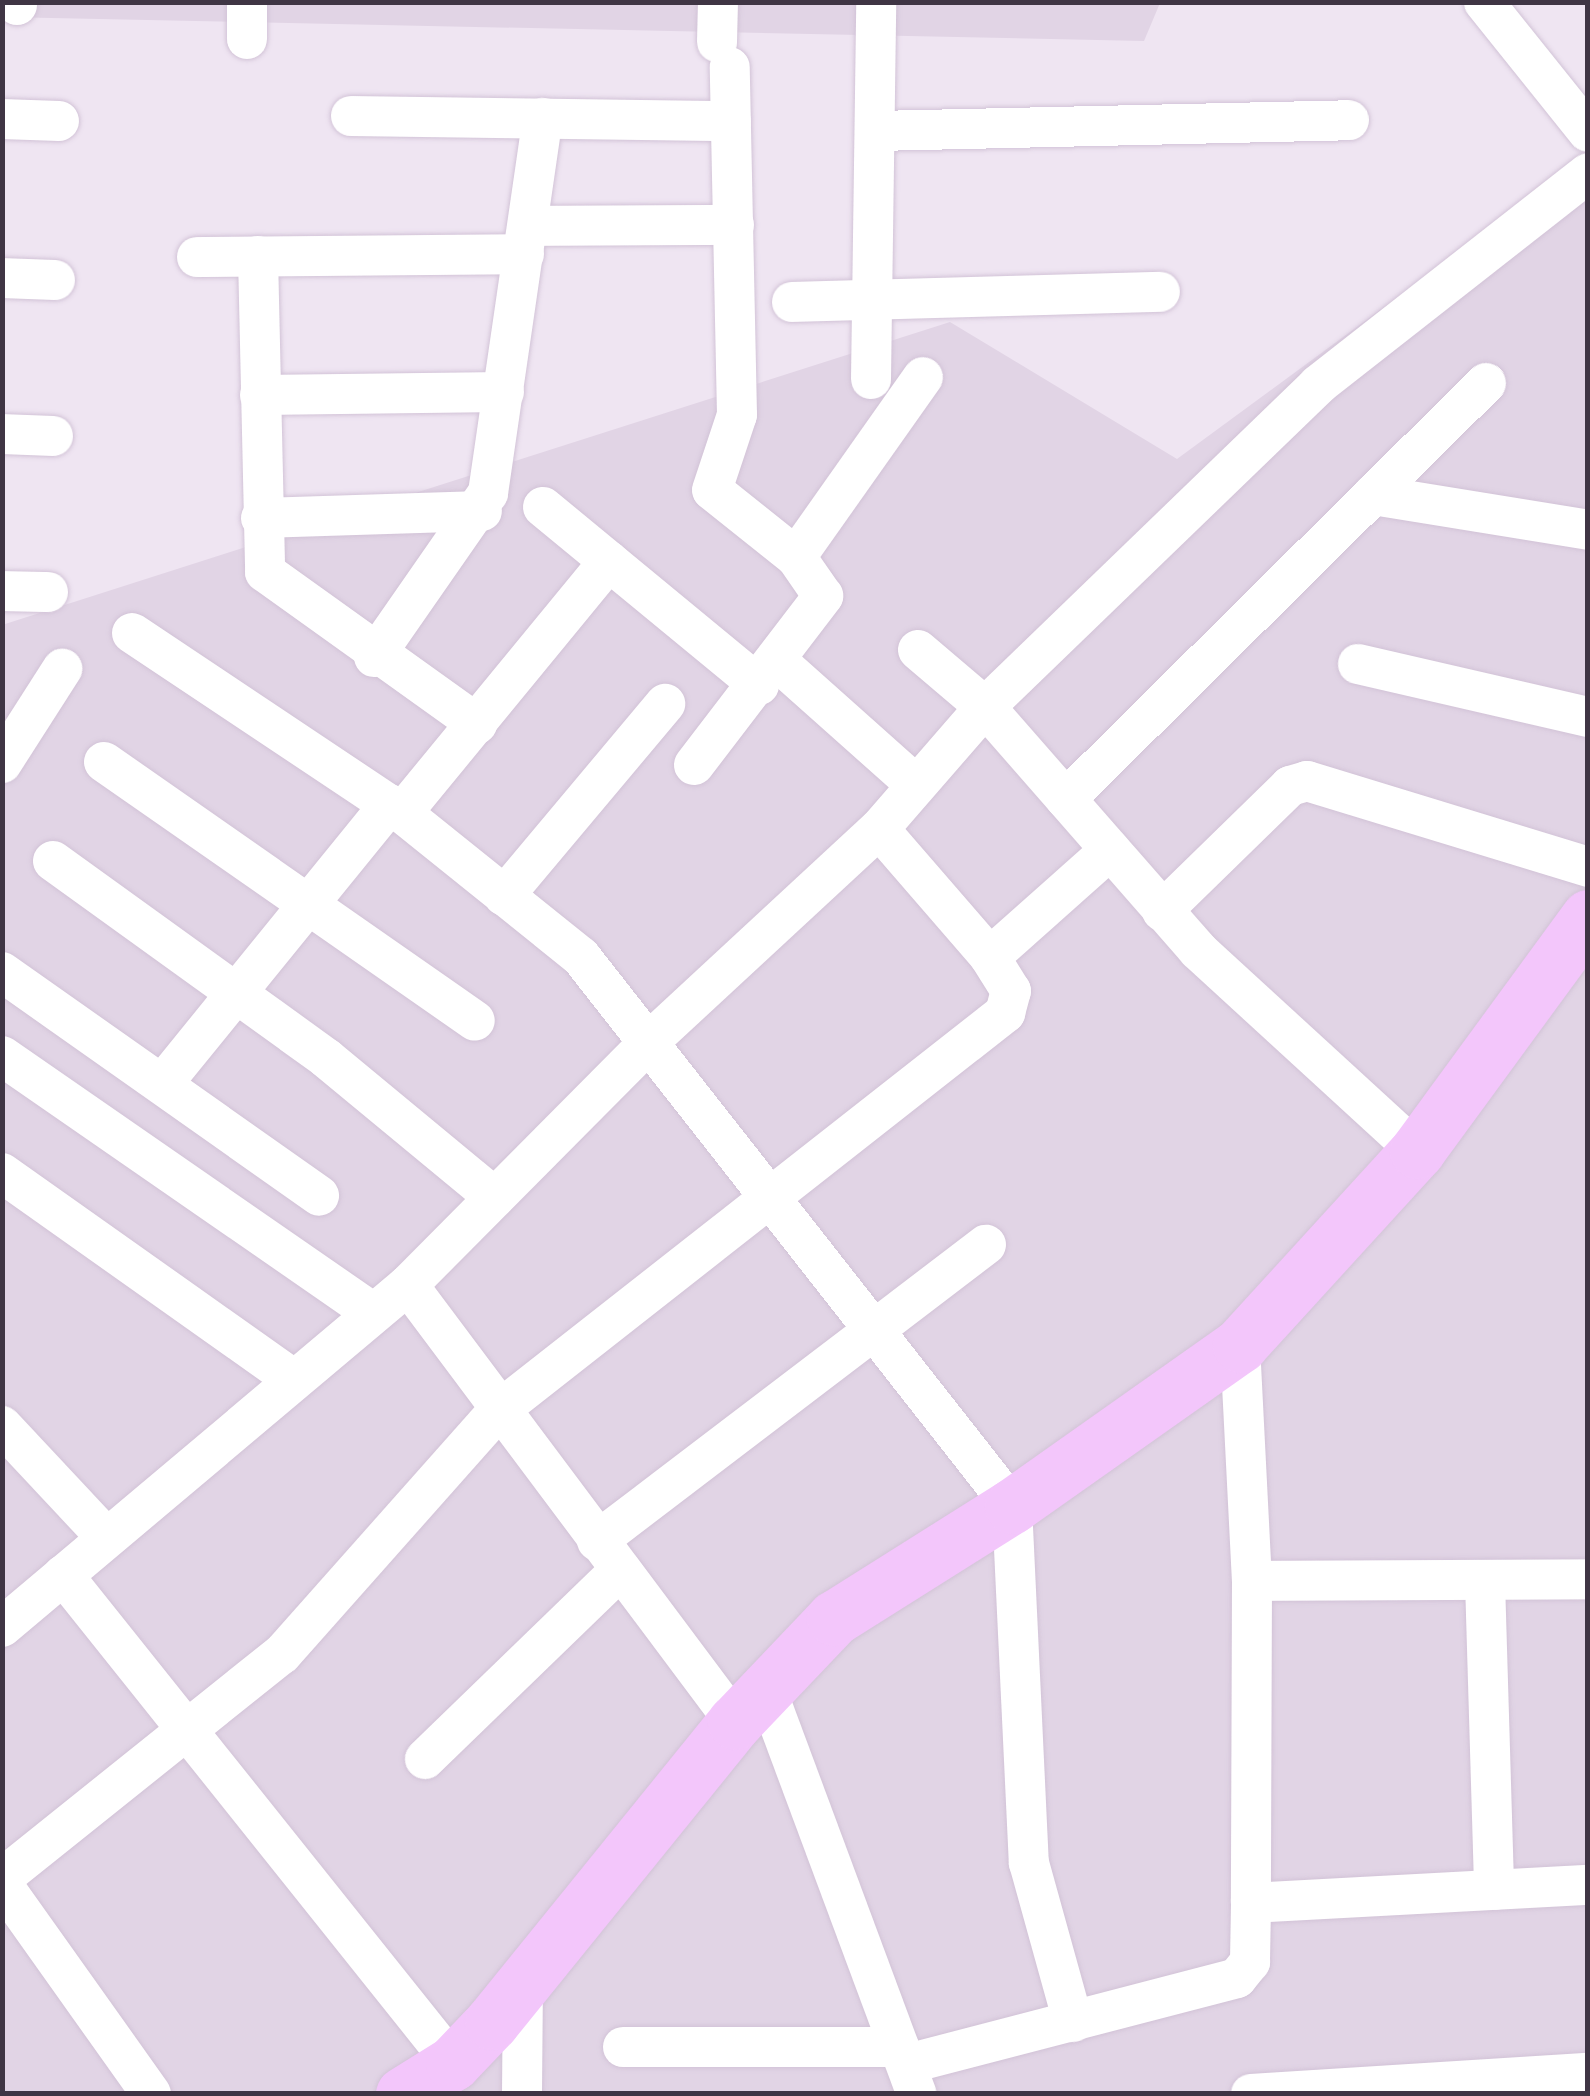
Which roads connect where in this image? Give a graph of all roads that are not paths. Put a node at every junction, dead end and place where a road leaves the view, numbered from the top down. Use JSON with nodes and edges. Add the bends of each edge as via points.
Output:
{"nodes":[{"id":1,"x":718,"y":2,"type":"edge"},
{"id":2,"x":876,"y":2,"type":"edge"},
{"id":3,"x":1484,"y":2,"type":"edge"},
{"id":4,"x":352,"y":116,"type":"dead end"},
{"id":5,"x":543,"y":118,"type":"junction"},
{"id":6,"x":2,"y":119,"type":"edge"},
{"id":7,"x":1348,"y":120,"type":"dead end"},
{"id":8,"x":59,"y":121,"type":"dead end"},
{"id":9,"x":731,"y":121,"type":"junction"},
{"id":10,"x":876,"y":131,"type":"junction"},
{"id":11,"x":1588,"y":132,"type":"edge"},
{"id":12,"x":1588,"y":172,"type":"edge"},
{"id":13,"x":734,"y":225,"type":"junction"},
{"id":14,"x":526,"y":240,"type":"junction"},
{"id":15,"x":258,"y":256,"type":"junction"},
{"id":16,"x":197,"y":257,"type":"dead end"},
{"id":17,"x":2,"y":278,"type":"edge"},
{"id":18,"x":56,"y":280,"type":"dead end"},
{"id":19,"x":1160,"y":292,"type":"dead end"},
{"id":20,"x":872,"y":300,"type":"junction"},
{"id":21,"x":792,"y":302,"type":"dead end"},
{"id":22,"x":923,"y":377,"type":"dead end"},
{"id":23,"x":871,"y":379,"type":"dead end"},
{"id":24,"x":1486,"y":383,"type":"dead end"},
{"id":25,"x":504,"y":392,"type":"junction"},
{"id":26,"x":260,"y":395,"type":"junction"},
{"id":27,"x":2,"y":434,"type":"edge"},
{"id":28,"x":53,"y":436,"type":"dead end"},
{"id":29,"x":1373,"y":495,"type":"junction"},
{"id":30,"x":544,"y":507,"type":"dead end"},
{"id":31,"x":482,"y":511,"type":"junction"},
{"id":32,"x":261,"y":518,"type":"junction"},
{"id":33,"x":1588,"y":530,"type":"edge"},
{"id":34,"x":796,"y":557,"type":"junction"},
{"id":35,"x":610,"y":561,"type":"junction"},
{"id":36,"x":2,"y":591,"type":"edge"},
{"id":37,"x":48,"y":592,"type":"dead end"},
{"id":38,"x":132,"y":634,"type":"dead end"},
{"id":39,"x":918,"y":650,"type":"dead end"},
{"id":40,"x":374,"y":657,"type":"junction"},
{"id":41,"x":1358,"y":664,"type":"dead end"},
{"id":42,"x":62,"y":668,"type":"dead end"},
{"id":43,"x":768,"y":673,"type":"junction"},
{"id":44,"x":665,"y":704,"type":"dead end"},
{"id":45,"x":985,"y":707,"type":"junction"},
{"id":46,"x":1588,"y":717,"type":"edge"},
{"id":47,"x":478,"y":724,"type":"junction"},
{"id":48,"x":104,"y":762,"type":"dead end"},
{"id":49,"x":2,"y":763,"type":"edge"},
{"id":50,"x":694,"y":766,"type":"dead end"},
{"id":51,"x":913,"y":782,"type":"junction"},
{"id":52,"x":1066,"y":799,"type":"junction"},
{"id":53,"x":396,"y":808,"type":"junction"},
{"id":54,"x":878,"y":829,"type":"junction"},
{"id":55,"x":1110,"y":850,"type":"junction"},
{"id":56,"x":53,"y":861,"type":"dead end"},
{"id":57,"x":1588,"y":867,"type":"edge"},
{"id":58,"x":504,"y":896,"type":"junction"},
{"id":59,"x":309,"y":906,"type":"junction"},
{"id":60,"x":1162,"y":911,"type":"junction"},
{"id":61,"x":1588,"y":918,"type":"edge"},
{"id":62,"x":990,"y":957,"type":"junction"},
{"id":63,"x":2,"y":972,"type":"edge"},
{"id":64,"x":237,"y":995,"type":"junction"},
{"id":65,"x":475,"y":1021,"type":"dead end"},
{"id":66,"x":652,"y":1038,"type":"junction"},
{"id":67,"x":2,"y":1056,"type":"edge"},
{"id":68,"x":164,"y":1082,"type":"junction"},
{"id":69,"x":1417,"y":1151,"type":"junction"},
{"id":70,"x":2,"y":1173,"type":"edge"},
{"id":71,"x":319,"y":1196,"type":"dead end"},
{"id":72,"x":776,"y":1196,"type":"junction"},
{"id":73,"x":495,"y":1198,"type":"junction"},
{"id":74,"x":986,"y":1245,"type":"dead end"},
{"id":75,"x":408,"y":1285,"type":"junction"},
{"id":76,"x":373,"y":1313,"type":"junction"},
{"id":77,"x":870,"y":1330,"type":"junction"},
{"id":78,"x":1240,"y":1345,"type":"junction"},
{"id":79,"x":291,"y":1378,"type":"junction"},
{"id":80,"x":498,"y":1411,"type":"junction"},
{"id":81,"x":2,"y":1426,"type":"edge"},
{"id":82,"x":1012,"y":1506,"type":"junction"},
{"id":83,"x":106,"y":1537,"type":"junction"},
{"id":84,"x":608,"y":1556,"type":"junction"},
{"id":85,"x":63,"y":1575,"type":"junction"},
{"id":86,"x":1588,"y":1579,"type":"edge"},
{"id":87,"x":1485,"y":1580,"type":"junction"},
{"id":88,"x":1252,"y":1582,"type":"junction"},
{"id":89,"x":2,"y":1627,"type":"edge"},
{"id":90,"x":750,"y":1705,"type":"junction"},
{"id":91,"x":194,"y":1734,"type":"junction"},
{"id":92,"x":426,"y":1759,"type":"dead end"},
{"id":93,"x":2,"y":1881,"type":"edge"},
{"id":94,"x":1588,"y":1886,"type":"edge"},
{"id":95,"x":1494,"y":1890,"type":"junction"},
{"id":96,"x":1251,"y":1903,"type":"junction"},
{"id":97,"x":524,"y":1981,"type":"junction"},
{"id":98,"x":1073,"y":2022,"type":"junction"},
{"id":99,"x":623,"y":2047,"type":"dead end"},
{"id":100,"x":453,"y":2063,"type":"junction"},
{"id":101,"x":908,"y":2068,"type":"edge"},
{"id":102,"x":1588,"y":2073,"type":"edge"},
{"id":103,"x":151,"y":2094,"type":"edge"},
{"id":104,"x":403,"y":2094,"type":"edge"},
{"id":105,"x":522,"y":2094,"type":"edge"},
{"id":106,"x":1251,"y":2094,"type":"edge"}],
"edges":[{"from":1,"to":9,"type":"street"},
{"from":2,"to":10,"type":"street"},
{"from":3,"to":11,"type":"street"},
{"from":4,"to":5,"type":"street"},
{"from":5,"to":9,"type":"street"},
{"from":5,"to":14,"type":"street"},
{"from":6,"to":8,"type":"street"},
{"from":7,"to":10,"type":"street"},
{"from":9,"to":13,"type":"street"},
{"from":10,"to":20,"type":"street"},
{"from":12,"to":45,"type":"street","via":[[1318,385]]},
{"from":13,"to":14,"type":"street"},
{"from":13,"to":34,"type":"street","via":[[737,416],[712,490]]},
{"from":14,"to":15,"type":"street"},
{"from":14,"to":25,"type":"street"},
{"from":15,"to":16,"type":"street"},
{"from":15,"to":26,"type":"street"},
{"from":17,"to":18,"type":"street"},
{"from":19,"to":20,"type":"street"},
{"from":20,"to":21,"type":"street"},
{"from":20,"to":23,"type":"street"},
{"from":22,"to":34,"type":"street"},
{"from":24,"to":29,"type":"street"},
{"from":25,"to":26,"type":"street"},
{"from":25,"to":31,"type":"street"},
{"from":26,"to":32,"type":"street"},
{"from":27,"to":28,"type":"street"},
{"from":29,"to":33,"type":"street"},
{"from":29,"to":52,"type":"street"},
{"from":30,"to":35,"type":"street"},
{"from":31,"to":32,"type":"street"},
{"from":31,"to":40,"type":"street"},
{"from":32,"to":40,"type":"street","via":[[271,583]]},
{"from":34,"to":43,"type":"street","via":[[823,596]]},
{"from":35,"to":43,"type":"street"},
{"from":35,"to":47,"type":"street"},
{"from":36,"to":37,"type":"street"},
{"from":38,"to":53,"type":"street"},
{"from":39,"to":45,"type":"street"},
{"from":40,"to":47,"type":"street"},
{"from":41,"to":46,"type":"street"},
{"from":42,"to":49,"type":"street"},
{"from":43,"to":50,"type":"street"},
{"from":43,"to":51,"type":"street"},
{"from":44,"to":58,"type":"street"},
{"from":45,"to":51,"type":"street"},
{"from":45,"to":52,"type":"street"},
{"from":47,"to":53,"type":"street"},
{"from":48,"to":59,"type":"street"},
{"from":51,"to":54,"type":"street"},
{"from":52,"to":55,"type":"street"},
{"from":53,"to":58,"type":"street"},
{"from":53,"to":59,"type":"street"},
{"from":54,"to":62,"type":"street"},
{"from":54,"to":66,"type":"street"},
{"from":55,"to":60,"type":"street"},
{"from":55,"to":62,"type":"street"},
{"from":56,"to":64,"type":"street"},
{"from":57,"to":60,"type":"street","via":[[1307,780],[1290,786]]},
{"from":58,"to":66,"type":"street","via":[[581,957]]},
{"from":59,"to":64,"type":"street"},
{"from":59,"to":65,"type":"street"},
{"from":60,"to":69,"type":"street"},
{"from":61,"to":69,"type":"street"},
{"from":62,"to":72,"type":"street","via":[[1011,991],[1005,1013]]},
{"from":63,"to":68,"type":"street"},
{"from":64,"to":68,"type":"street"},
{"from":64,"to":73,"type":"street"},
{"from":66,"to":72,"type":"street"},
{"from":66,"to":73,"type":"street"},
{"from":67,"to":76,"type":"street"},
{"from":68,"to":71,"type":"street"},
{"from":69,"to":78,"type":"street"},
{"from":70,"to":79,"type":"street"},
{"from":72,"to":77,"type":"street"},
{"from":72,"to":80,"type":"street"},
{"from":73,"to":75,"type":"street"},
{"from":74,"to":77,"type":"street"},
{"from":75,"to":76,"type":"street"},
{"from":75,"to":80,"type":"street"},
{"from":76,"to":79,"type":"street"},
{"from":77,"to":82,"type":"street"},
{"from":77,"to":84,"type":"street"},
{"from":78,"to":82,"type":"street"},
{"from":78,"to":88,"type":"street"},
{"from":79,"to":83,"type":"street"},
{"from":80,"to":84,"type":"street"},
{"from":80,"to":91,"type":"street","via":[[350,1583]]},
{"from":81,"to":83,"type":"street"},
{"from":82,"to":90,"type":"street","via":[[834,1618]]},
{"from":82,"to":98,"type":"street","via":[[1029,1863]]},
{"from":83,"to":85,"type":"street"},
{"from":84,"to":90,"type":"street"},
{"from":84,"to":92,"type":"street"},
{"from":85,"to":89,"type":"street"},
{"from":85,"to":91,"type":"street"},
{"from":86,"to":87,"type":"street"},
{"from":87,"to":88,"type":"street"},
{"from":87,"to":95,"type":"street"},
{"from":88,"to":96,"type":"street"},
{"from":90,"to":97,"type":"street"},
{"from":90,"to":101,"type":"street"},
{"from":91,"to":93,"type":"street"},
{"from":91,"to":100,"type":"street"},
{"from":93,"to":103,"type":"street"},
{"from":94,"to":95,"type":"street"},
{"from":95,"to":96,"type":"street"},
{"from":96,"to":98,"type":"street","via":[[1250,1962],[1237,1978]]},
{"from":97,"to":100,"type":"street"},
{"from":97,"to":105,"type":"street"},
{"from":98,"to":101,"type":"street"},
{"from":99,"to":101,"type":"street"},
{"from":100,"to":104,"type":"street"},
{"from":102,"to":106,"type":"street"}]}
